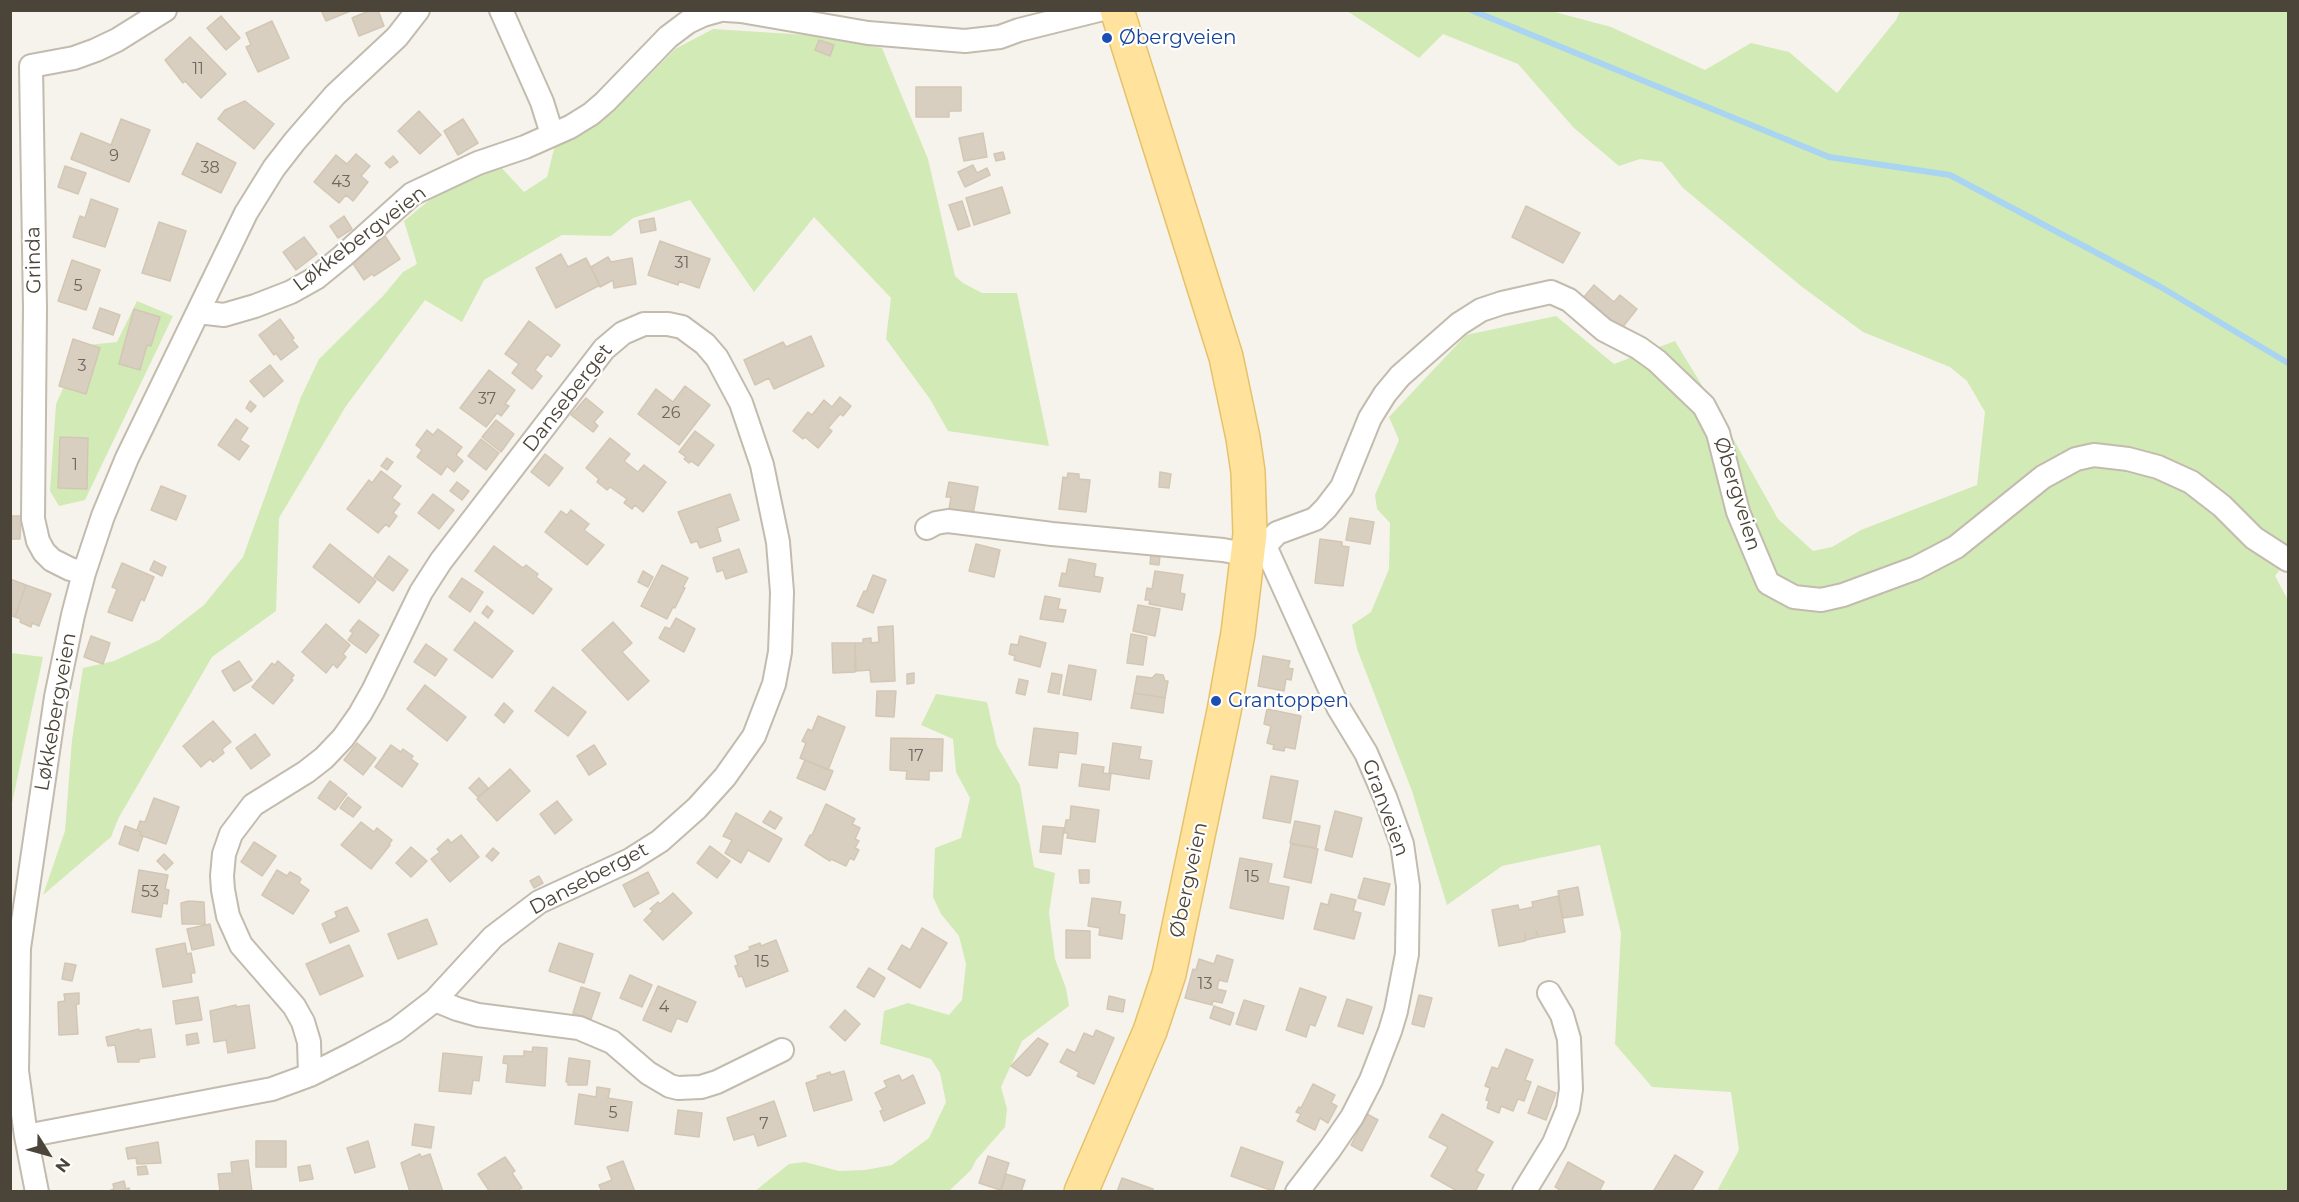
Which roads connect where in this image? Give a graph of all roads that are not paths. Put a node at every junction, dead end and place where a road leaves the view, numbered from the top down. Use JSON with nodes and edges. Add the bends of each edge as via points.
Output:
{"nodes":[{"id":1,"x":165,"y":10,"type":"edge"},
{"id":2,"x":418,"y":10,"type":"edge"},
{"id":3,"x":721,"y":10,"type":"edge"},
{"id":4,"x":726,"y":10,"type":"edge"},
{"id":5,"x":1099,"y":10,"type":"edge"},
{"id":6,"x":1117,"y":10,"type":"edge"},
{"id":7,"x":503,"y":11,"type":"edge"},
{"id":8,"x":552,"y":134,"type":"junction"},
{"id":9,"x":198,"y":312,"type":"junction"},
{"id":10,"x":927,"y":528,"type":"dead end"},
{"id":11,"x":1255,"y":545,"type":"junction"},
{"id":12,"x":2289,"y":560,"type":"edge"},
{"id":13,"x":84,"y":573,"type":"junction"},
{"id":14,"x":1549,"y":993,"type":"dead end"},
{"id":15,"x":435,"y":1000,"type":"junction"},
{"id":16,"x":782,"y":1050,"type":"dead end"},
{"id":17,"x":310,"y":1075,"type":"junction"},
{"id":18,"x":26,"y":1136,"type":"junction"},
{"id":19,"x":37,"y":1191,"type":"edge"},
{"id":20,"x":1081,"y":1191,"type":"edge"},
{"id":21,"x":1296,"y":1191,"type":"edge"},
{"id":22,"x":1524,"y":1191,"type":"edge"}],
"edges":[{"from":1,"to":13,"type":"street","name":"Grinda","via":[[96,50],[31,66],[33,519],[44,552],[70,570]]},
{"from":2,"to":9,"type":"street","name":"Løkkebergveien","via":[[397,37],[335,95],[274,168],[246,213]]},
{"from":3,"to":8,"type":"street","name":"Løkkebergveien","via":[[688,22],[591,114]]},
{"from":4,"to":5,"type":"street","via":[[868,33],[965,41],[1000,37]]},
{"from":6,"to":11,"type":"main road","name":"Øbergveien","via":[[1226,357],[1243,438]]},
{"from":7,"to":8,"type":"street"},
{"from":8,"to":9,"type":"street","name":"Løkkebergveien","via":[[412,194],[337,261],[291,292],[224,315]]},
{"from":9,"to":13,"type":"street","name":"Løkkebergveien","via":[[127,459]]},
{"from":10,"to":11,"type":"street","via":[[948,522],[1223,550]]},
{"from":11,"to":12,"type":"street","name":"Øbergveien","via":[[1315,519],[1333,500],[1385,394],[1450,331],[1481,310],[1551,292],[1569,300],[1604,330],[1657,361],[1704,406],[1718,433],[1738,512],[1768,583],[1794,597],[1821,600],[1843,595],[1916,568],[1956,547],[2043,477],[2076,459],[2094,456],[2158,467],[2191,482],[2254,538]]},
{"from":11,"to":20,"type":"main road","name":"Øbergveien","via":[[1169,974],[1150,1031]]},
{"from":11,"to":21,"type":"street","name":"Granveien","via":[[1338,707],[1366,753],[1402,844],[1408,886],[1407,954],[1390,1031],[1352,1117]]},
{"from":13,"to":18,"type":"street","name":"Løkkebergveien","via":[[56,697],[19,948],[17,1071]]},
{"from":14,"to":22,"type":"street","via":[[1562,1015],[1569,1039],[1571,1089],[1568,1109],[1554,1143]]},
{"from":15,"to":16,"type":"street","via":[[478,1015],[579,1028],[612,1042],[648,1073],[678,1088],[717,1082]]},
{"from":15,"to":17,"type":"street","via":[[396,1030]]},
{"from":15,"to":17,"type":"street","name":"Danseberget","via":[[493,937],[539,902],[630,860],[660,841],[725,777],[754,736],[766,709],[778,663],[782,625],[778,542],[770,498],[741,403],[717,358],[681,327],[644,324],[623,333],[604,349],[441,561],[421,592],[373,691],[343,738],[306,772],[253,805],[231,834],[222,876],[228,916],[241,945],[294,1006],[303,1022],[309,1042]]},
{"from":17,"to":18,"type":"street","via":[[230,1099]]},
{"from":18,"to":19,"type":"street","name":"Løkkebergveien"}]}
